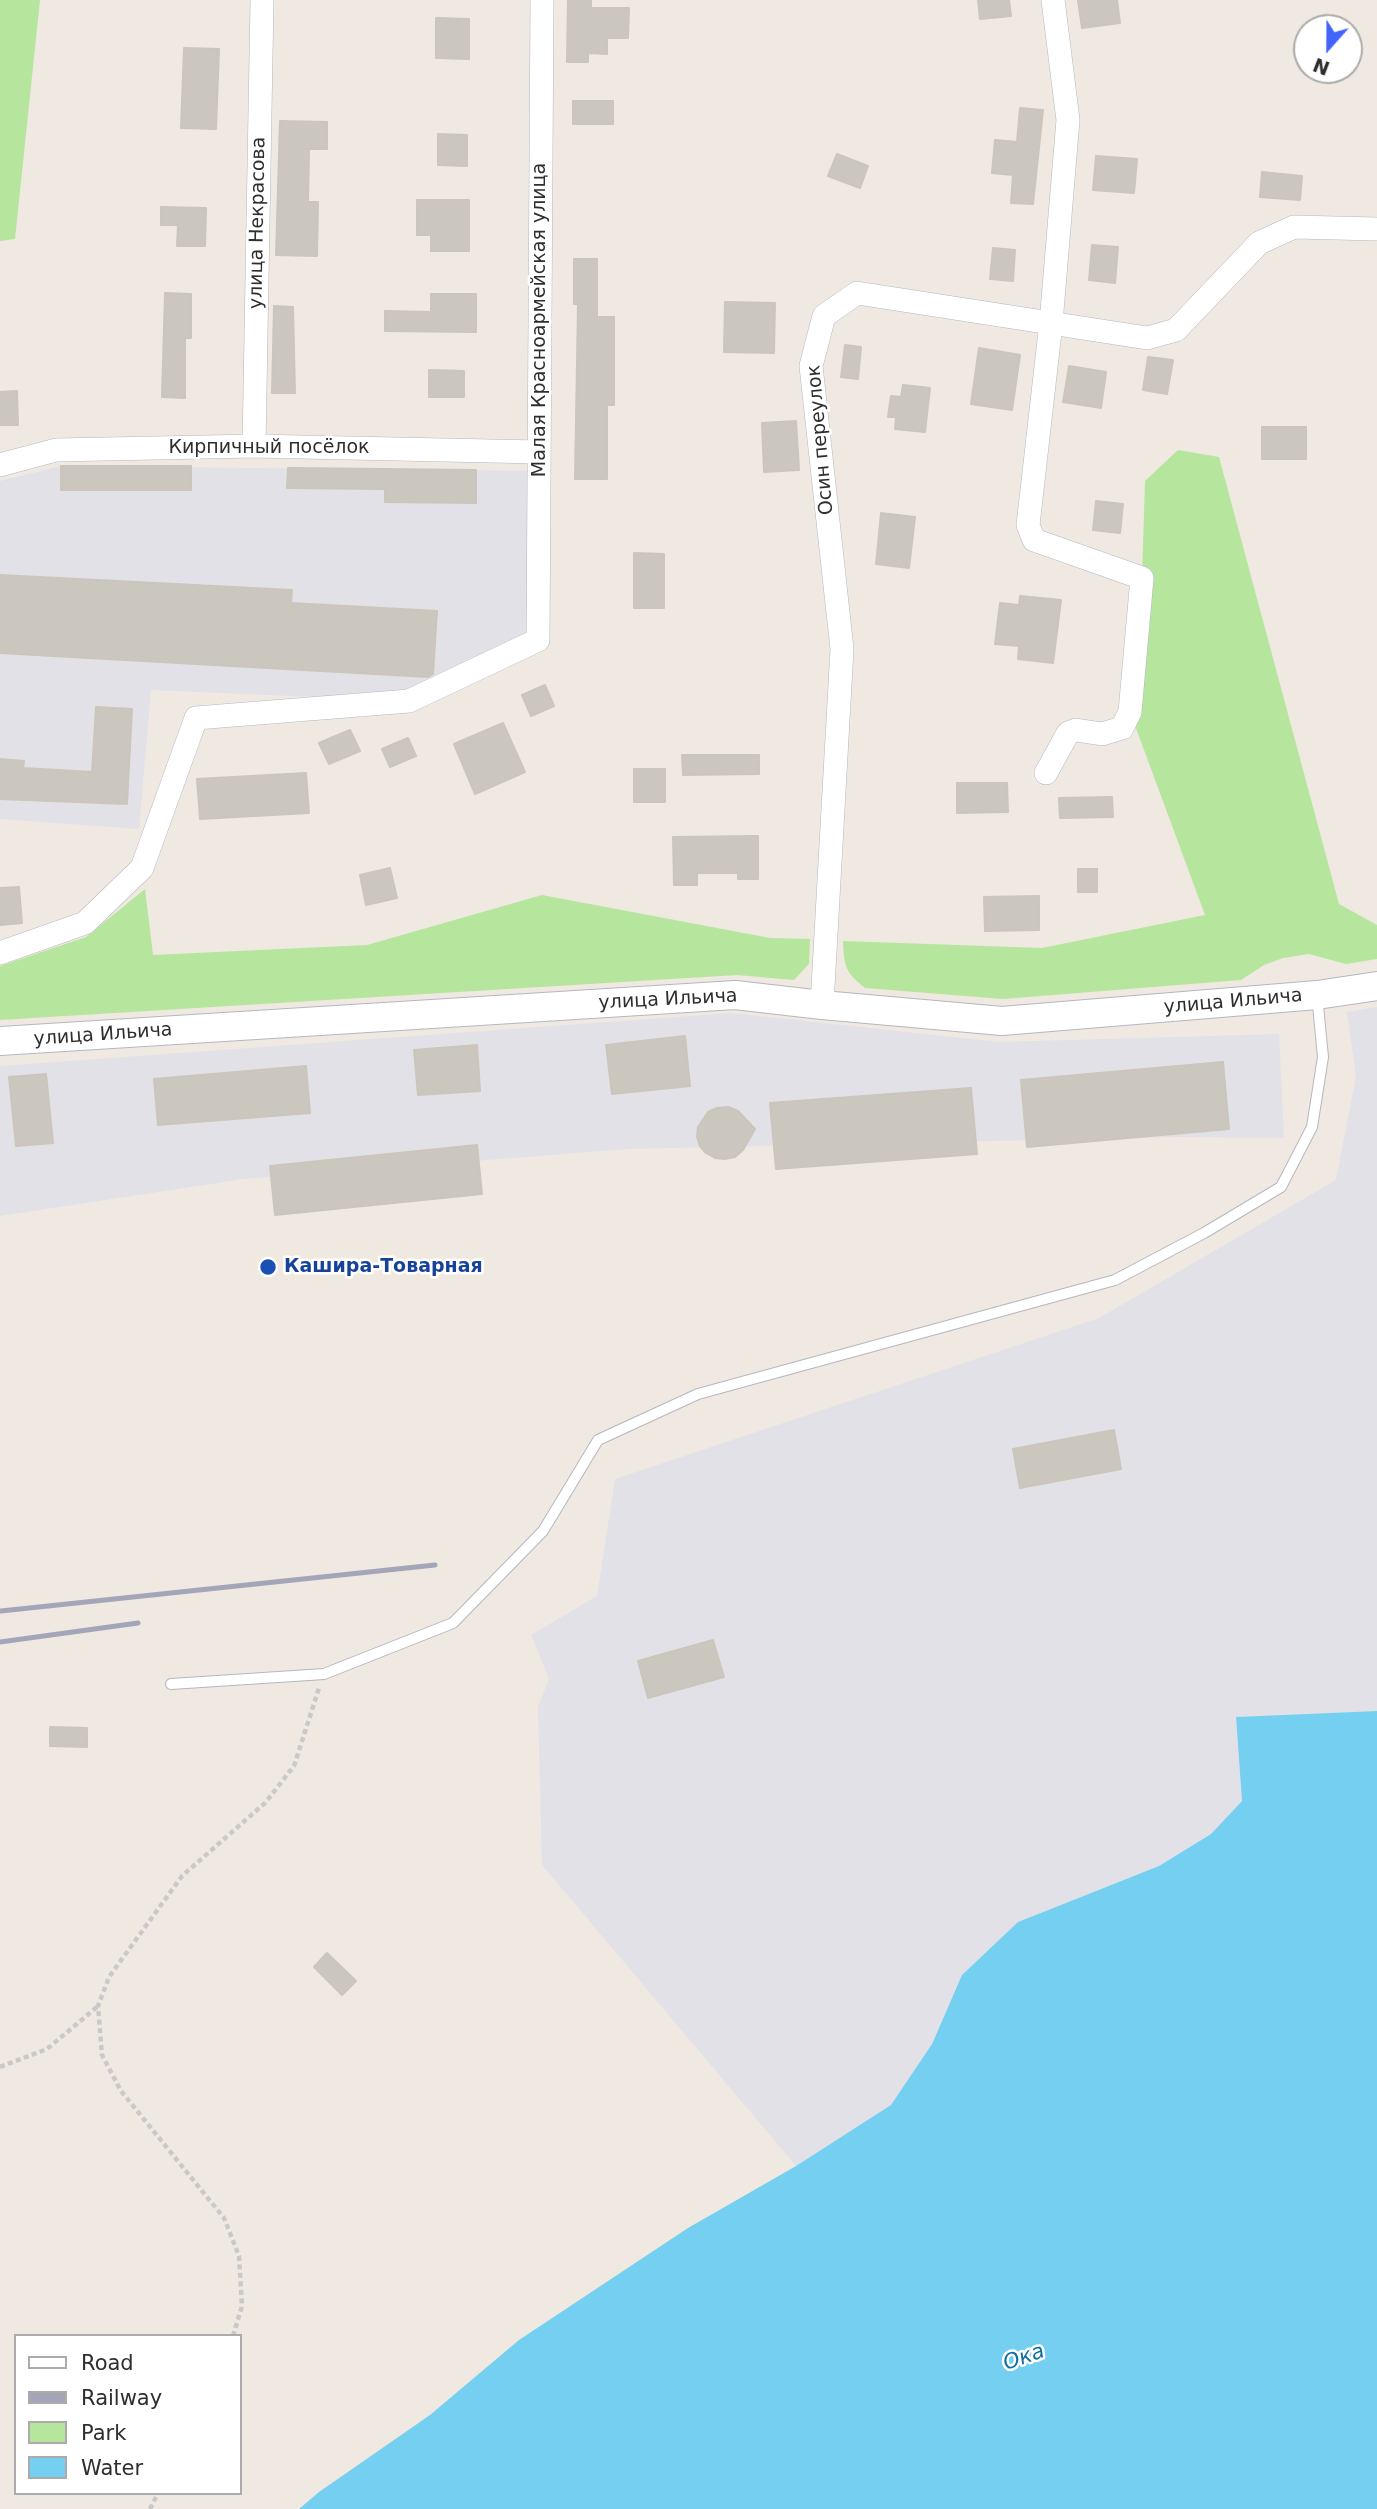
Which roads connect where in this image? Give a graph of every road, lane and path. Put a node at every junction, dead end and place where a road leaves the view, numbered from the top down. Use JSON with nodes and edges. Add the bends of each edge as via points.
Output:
{"nodes":[{"id":1,"x":262,"y":0,"type":"edge"},
{"id":2,"x":542,"y":0,"type":"edge"},
{"id":3,"x":1053,"y":0,"type":"edge"},
{"id":4,"x":1377,"y":229,"type":"edge"},
{"id":5,"x":1051,"y":323,"type":"junction"},
{"id":6,"x":254,"y":446,"type":"junction"},
{"id":7,"x":539,"y":452,"type":"junction"},
{"id":8,"x":0,"y":465,"type":"edge"},
{"id":9,"x":1046,"y":774,"type":"dead end"},
{"id":10,"x":0,"y":953,"type":"edge"},
{"id":11,"x":1377,"y":986,"type":"edge"},
{"id":12,"x":1317,"y":995,"type":"junction"},
{"id":13,"x":822,"y":1005,"type":"junction"},
{"id":14,"x":0,"y":1041,"type":"edge"},
{"id":15,"x":324,"y":1674,"type":"junction"},
{"id":16,"x":171,"y":1684,"type":"dead end"},
{"id":17,"x":98,"y":2006,"type":"junction"},
{"id":18,"x":0,"y":2067,"type":"edge"},
{"id":19,"x":234,"y":2334,"type":"edge"}],
"edges":[{"from":1,"to":6,"type":"street","name":"улица Некрасова"},
{"from":2,"to":7,"type":"street","name":"Малая Красноармейская улица"},
{"from":3,"to":5,"type":"street","via":[[1068,120]]},
{"from":4,"to":5,"type":"street","name":"Осин переулок","via":[[1294,227],[1259,243],[1176,330],[1147,338]]},
{"from":5,"to":9,"type":"street","via":[[1028,525],[1034,540],[1142,578],[1130,712],[1122,728],[1102,734],[1068,733]]},
{"from":5,"to":13,"type":"street","name":"Осин переулок","via":[[857,293],[824,316],[811,366],[842,649]]},
{"from":6,"to":7,"type":"street","name":"Кирпичный посёлок"},
{"from":6,"to":8,"type":"street","name":"Кирпичный посёлок","via":[[56,450]]},
{"from":7,"to":10,"type":"street","name":"Малая Красноармейская улица","via":[[538,640],[409,701],[196,718],[142,868],[85,923]]},
{"from":11,"to":12,"type":"street","name":"улица Ильича"},
{"from":12,"to":13,"type":"street","name":"улица Ильича","via":[[1002,1021]]},
{"from":12,"to":15,"type":"lane","via":[[1323,1057],[1312,1127],[1281,1187],[1115,1280],[698,1394],[597,1440],[543,1531],[453,1623]]},
{"from":13,"to":14,"type":"street","name":"улица Ильича","via":[[735,995]]},
{"from":15,"to":16,"type":"lane"},
{"from":15,"to":17,"type":"path","via":[[293,1766],[265,1803],[182,1875],[109,1977]]},
{"from":17,"to":18,"type":"path","via":[[47,2049]]},
{"from":17,"to":19,"type":"path","via":[[102,2055],[121,2091],[224,2218],[239,2256],[242,2306]]}]}
